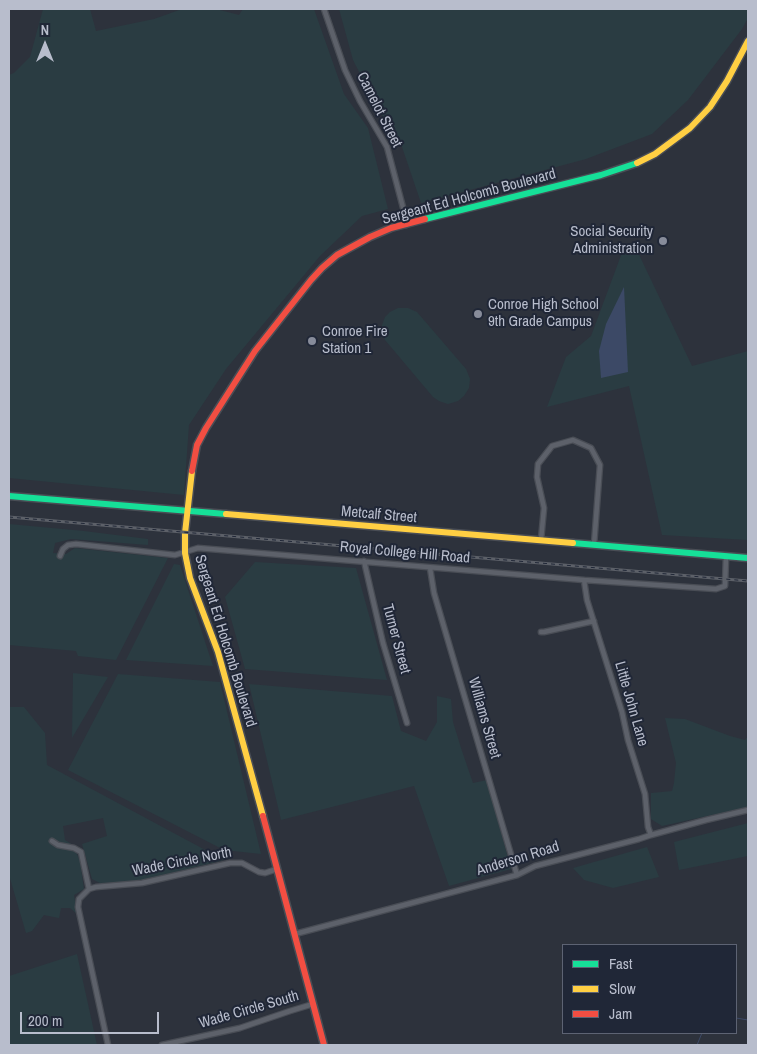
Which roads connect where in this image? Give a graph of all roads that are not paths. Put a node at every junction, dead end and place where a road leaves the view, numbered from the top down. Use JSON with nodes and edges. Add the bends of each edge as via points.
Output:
{"nodes":[{"id":1,"x":324,"y":9,"type":"edge"},
{"id":2,"x":748,"y":41,"type":"edge"},
{"id":3,"x":406,"y":224,"type":"junction"},
{"id":4,"x":9,"y":496,"type":"edge"},
{"id":5,"x":188,"y":512,"type":"junction"},
{"id":6,"x":541,"y":540,"type":"junction"},
{"id":7,"x":594,"y":545,"type":"junction"},
{"id":8,"x":185,"y":553,"type":"junction"},
{"id":9,"x":60,"y":556,"type":"dead end"},
{"id":10,"x":726,"y":556,"type":"junction"},
{"id":11,"x":748,"y":558,"type":"edge"},
{"id":12,"x":364,"y":561,"type":"junction"},
{"id":13,"x":430,"y":568,"type":"junction"},
{"id":14,"x":584,"y":580,"type":"junction"},
{"id":15,"x":594,"y":621,"type":"junction"},
{"id":16,"x":541,"y":632,"type":"dead end"},
{"id":17,"x":406,"y":723,"type":"dead end"},
{"id":18,"x":748,"y":810,"type":"edge"},
{"id":19,"x":651,"y":835,"type":"junction"},
{"id":20,"x":52,"y":840,"type":"dead end"},
{"id":21,"x":277,"y":869,"type":"junction"},
{"id":22,"x":517,"y":874,"type":"junction"},
{"id":23,"x":89,"y":890,"type":"junction"},
{"id":24,"x":295,"y":934,"type":"junction"},
{"id":25,"x":314,"y":1004,"type":"junction"},
{"id":26,"x":108,"y":1045,"type":"edge"},
{"id":27,"x":162,"y":1045,"type":"edge"},
{"id":28,"x":324,"y":1045,"type":"edge"}],
"edges":[{"from":1,"to":3,"type":"street","name":"Camelot Street","via":[[345,70],[387,147]]},
{"from":2,"to":3,"type":"street","name":"Sergeant Ed Holcomb Boulevard","via":[[710,107],[690,128],[655,154],[608,173]]},
{"from":3,"to":5,"type":"street","name":"Sergeant Ed Holcomb Boulevard","via":[[355,244],[337,255],[311,280],[255,351],[197,446]]},
{"from":4,"to":5,"type":"street","name":"Metcalf Street"},
{"from":5,"to":6,"type":"street","name":"Metcalf Street"},
{"from":5,"to":8,"type":"street","name":"Sergeant Ed Holcomb Boulevard"},
{"from":6,"to":7,"type":"street","name":"Metcalf Street"},
{"from":6,"to":7,"type":"street","via":[[544,508],[537,477],[538,464],[552,446],[573,440],[591,448],[600,465]]},
{"from":7,"to":10,"type":"street","name":"Metcalf Street"},
{"from":8,"to":9,"type":"street","name":"Royal College Hill Road","via":[[173,555],[76,544],[68,545]]},
{"from":8,"to":12,"type":"street","name":"Royal College Hill Road","via":[[198,548]]},
{"from":8,"to":21,"type":"street","name":"Sergeant Ed Holcomb Boulevard","via":[[190,578],[218,652]]},
{"from":10,"to":11,"type":"street","name":"Metcalf Street"},
{"from":10,"to":14,"type":"street","name":"Royal College Hill Road","via":[[725,586],[716,588]]},
{"from":12,"to":13,"type":"street","name":"Royal College Hill Road"},
{"from":12,"to":17,"type":"street","name":"Turner Street"},
{"from":13,"to":14,"type":"street","name":"Royal College Hill Road"},
{"from":13,"to":22,"type":"street","name":"Williams Street","via":[[434,593]]},
{"from":14,"to":15,"type":"street","name":"Little John Lane"},
{"from":15,"to":16,"type":"street"},
{"from":15,"to":19,"type":"street","name":"Little John Lane","via":[[645,794]]},
{"from":18,"to":19,"type":"street","name":"Anderson Road"},
{"from":19,"to":22,"type":"street","name":"Anderson Road","via":[[535,866]]},
{"from":20,"to":23,"type":"street","via":[[81,852]]},
{"from":21,"to":23,"type":"street","name":"Wade Circle North","via":[[265,873],[242,863],[230,863],[142,883]]},
{"from":21,"to":24,"type":"street","name":"Sergeant Ed Holcomb Boulevard"},
{"from":22,"to":24,"type":"street","name":"Anderson Road"},
{"from":23,"to":26,"type":"street","via":[[80,899],[78,908]]},
{"from":24,"to":25,"type":"street","name":"Sergeant Ed Holcomb Boulevard"},
{"from":25,"to":27,"type":"street","name":"Wade Circle South","via":[[240,1028]]},
{"from":25,"to":28,"type":"street","name":"Sergeant Ed Holcomb Boulevard"}]}
